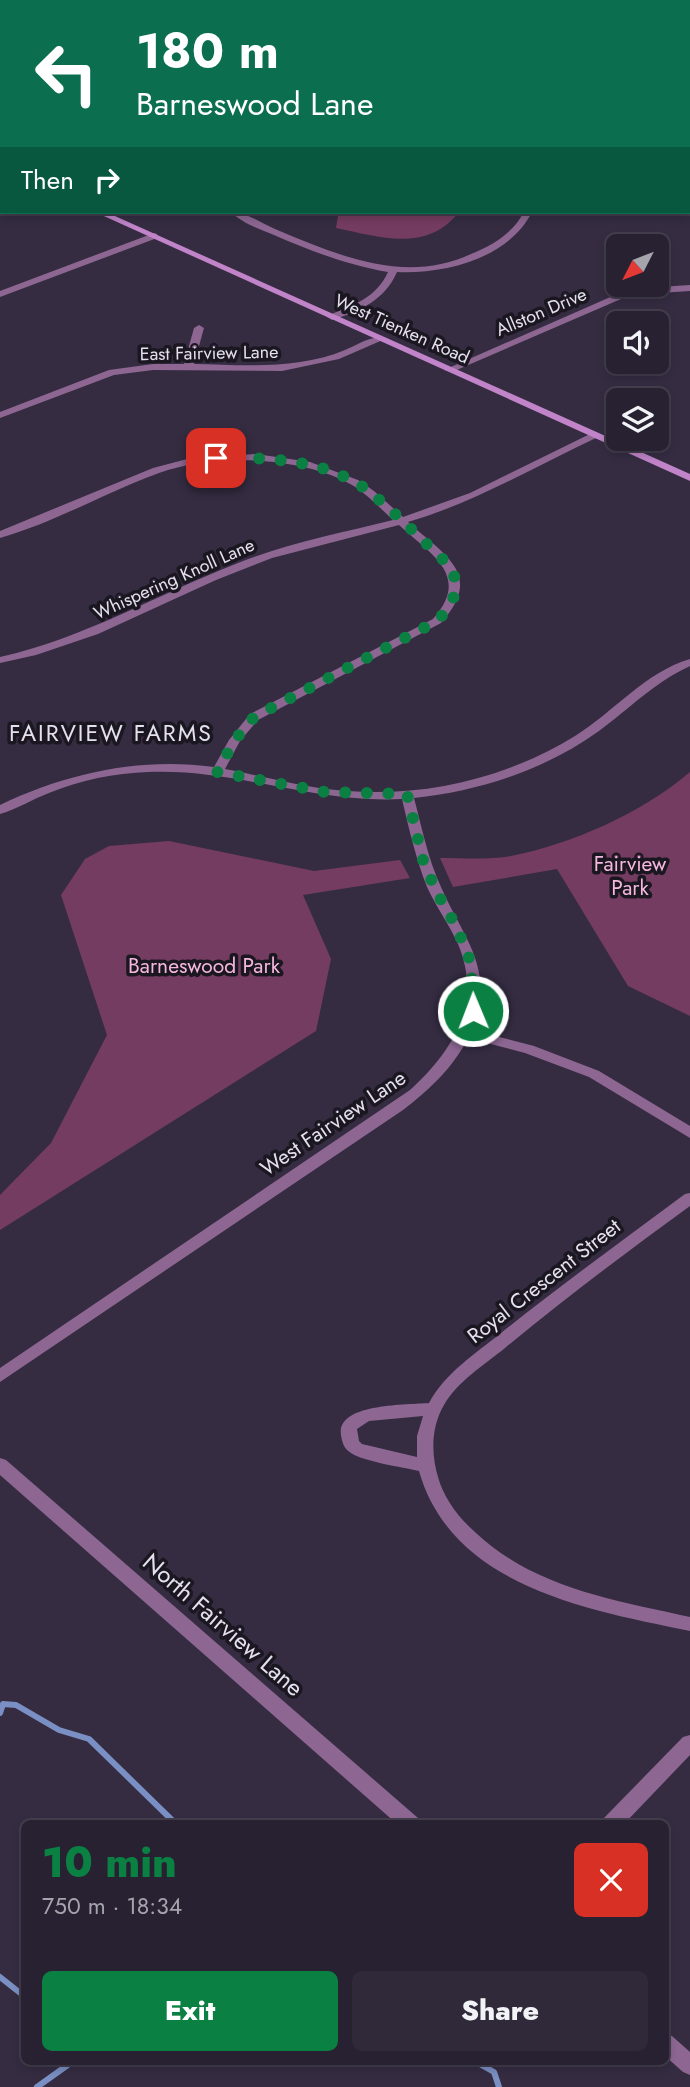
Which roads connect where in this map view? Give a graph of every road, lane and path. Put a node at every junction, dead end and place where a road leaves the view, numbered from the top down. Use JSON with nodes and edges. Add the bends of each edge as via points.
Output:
{"nodes":[{"id":1,"x":104,"y":214,"type":"edge"},
{"id":2,"x":240,"y":214,"type":"edge"},
{"id":3,"x":527,"y":214,"type":"edge"},
{"id":4,"x":154,"y":236,"type":"junction"},
{"id":5,"x":393,"y":270,"type":"junction"},
{"id":6,"x":690,"y":288,"type":"edge"},
{"id":7,"x":0,"y":294,"type":"edge"},
{"id":8,"x":332,"y":317,"type":"junction"},
{"id":9,"x":199,"y":328,"type":"dead end"},
{"id":10,"x":380,"y":339,"type":"junction"},
{"id":11,"x":188,"y":368,"type":"junction"},
{"id":12,"x":449,"y":370,"type":"junction"},
{"id":13,"x":0,"y":415,"type":"edge"},
{"id":14,"x":594,"y":435,"type":"junction"},
{"id":15,"x":689,"y":477,"type":"edge"},
{"id":16,"x":400,"y":521,"type":"junction"},
{"id":17,"x":0,"y":535,"type":"edge"},
{"id":18,"x":0,"y":660,"type":"edge"},
{"id":19,"x":690,"y":662,"type":"edge"},
{"id":20,"x":217,"y":772,"type":"junction"},
{"id":21,"x":407,"y":794,"type":"junction"},
{"id":22,"x":0,"y":810,"type":"edge"},
{"id":23,"x":465,"y":1033,"type":"junction"},
{"id":24,"x":690,"y":1133,"type":"edge"},
{"id":25,"x":690,"y":1198,"type":"edge"},
{"id":26,"x":0,"y":1376,"type":"edge"},
{"id":27,"x":434,"y":1409,"type":"junction"},
{"id":28,"x":0,"y":1465,"type":"edge"},
{"id":29,"x":426,"y":1466,"type":"junction"},
{"id":30,"x":690,"y":1624,"type":"edge"},
{"id":31,"x":690,"y":1743,"type":"edge"},
{"id":32,"x":406,"y":1820,"type":"edge"},
{"id":33,"x":615,"y":1820,"type":"edge"},
{"id":34,"x":669,"y":2047,"type":"edge"},
{"id":35,"x":690,"y":2065,"type":"edge"}],
"edges":[{"from":1,"to":4,"type":"street","name":"West Tienken Road"},
{"from":2,"to":5,"type":"street","via":[[346,262]]},
{"from":3,"to":5,"type":"street","via":[[514,233],[480,254],[451,265]]},
{"from":4,"to":7,"type":"street"},
{"from":4,"to":8,"type":"street","name":"West Tienken Road"},
{"from":5,"to":8,"type":"street","via":[[387,288],[378,296]]},
{"from":6,"to":12,"type":"street","name":"Allston Drive","via":[[618,297]]},
{"from":8,"to":10,"type":"street","name":"West Tienken Road"},
{"from":9,"to":11,"type":"street"},
{"from":10,"to":11,"type":"street","name":"East Fairview Lane","via":[[336,357],[282,368]]},
{"from":10,"to":12,"type":"street","name":"West Tienken Road"},
{"from":11,"to":13,"type":"street","name":"East Fairview Lane","via":[[112,372]]},
{"from":12,"to":14,"type":"street","name":"West Tienken Road"},
{"from":14,"to":15,"type":"street","name":"West Tienken Road"},
{"from":14,"to":16,"type":"street","name":"Whispering Knoll Lane","via":[[457,503]]},
{"from":16,"to":17,"type":"street","via":[[370,493],[339,476],[283,460],[216,458],[139,476]]},
{"from":16,"to":18,"type":"street","name":"Whispering Knoll Lane","via":[[265,557],[75,642]]},
{"from":16,"to":20,"type":"street","via":[[450,566],[456,594],[450,607],[437,621],[398,643],[254,717]]},
{"from":19,"to":21,"type":"street","via":[[659,675],[584,736],[541,760],[458,787]]},
{"from":20,"to":21,"type":"street","via":[[325,792]]},
{"from":20,"to":22,"type":"street","via":[[165,768],[110,771],[59,783]]},
{"from":21,"to":23,"type":"street","name":"West Fairview Lane","via":[[423,860],[471,963],[473,1011]]},
{"from":23,"to":24,"type":"street","via":[[529,1049],[594,1074]]},
{"from":23,"to":26,"type":"street","name":"West Fairview Lane","via":[[426,1086]]},
{"from":25,"to":27,"type":"street","name":"Royal Crescent Street","via":[[542,1308],[454,1381]]},
{"from":27,"to":29,"type":"street","name":"Royal Crescent Street","via":[[424,1438]]},
{"from":27,"to":29,"type":"street","via":[[365,1415],[348,1427],[351,1444],[357,1449]]},
{"from":28,"to":32,"type":"street","name":"North Fairview Lane"},
{"from":29,"to":30,"type":"street","name":"Royal Crescent Street","via":[[442,1508],[466,1536],[526,1577],[604,1606]]},
{"from":31,"to":33,"type":"street"},
{"from":34,"to":35,"type":"street"}]}
